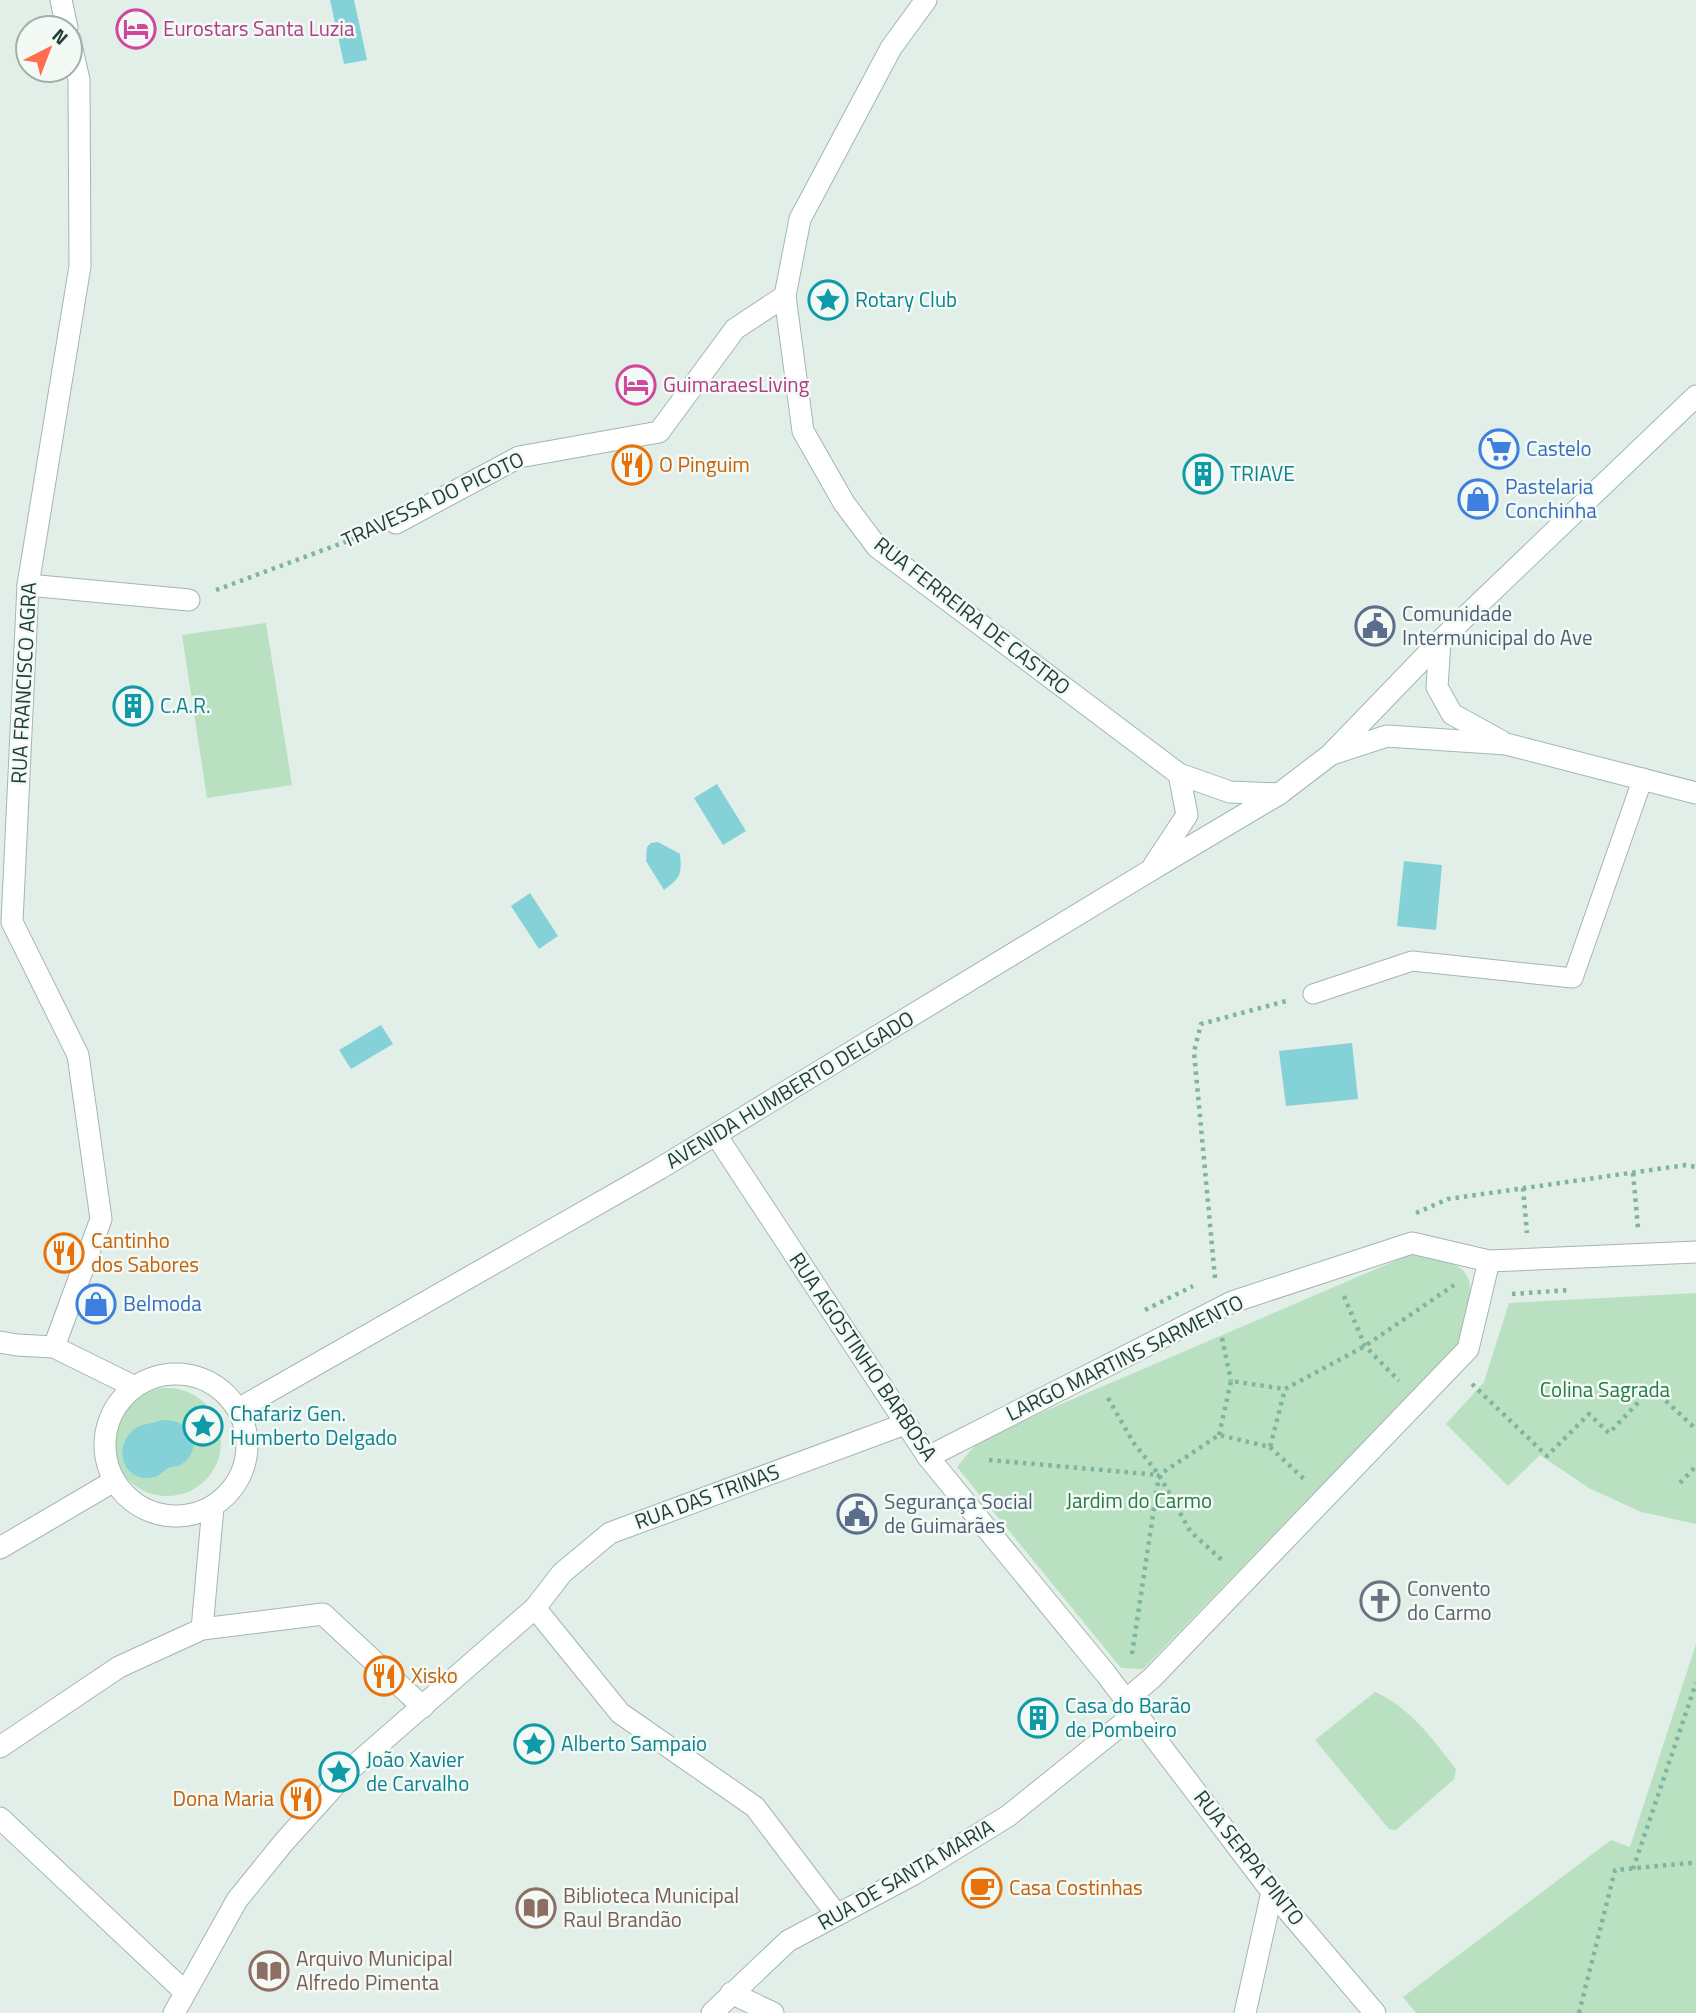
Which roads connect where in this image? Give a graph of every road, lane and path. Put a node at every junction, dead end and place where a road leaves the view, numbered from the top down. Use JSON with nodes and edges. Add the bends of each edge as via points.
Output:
{"nodes":[{"id":1,"x":926,"y":0,"type":"edge"},
{"id":2,"x":79,"y":84,"type":"edge"},
{"id":3,"x":785,"y":296,"type":"junction"},
{"id":4,"x":1696,"y":396,"type":"edge"},
{"id":5,"x":396,"y":523,"type":"joint"},
{"id":6,"x":28,"y":585,"type":"junction"},
{"id":7,"x":189,"y":600,"type":"joint"},
{"id":8,"x":1440,"y":640,"type":"junction"},
{"id":9,"x":1506,"y":744,"type":"junction"},
{"id":10,"x":1330,"y":755,"type":"junction"},
{"id":11,"x":1179,"y":774,"type":"junction"},
{"id":12,"x":1643,"y":778,"type":"junction"},
{"id":13,"x":1696,"y":793,"type":"edge"},
{"id":14,"x":1279,"y":794,"type":"junction"},
{"id":15,"x":1151,"y":870,"type":"junction"},
{"id":16,"x":6,"y":924,"type":"edge"},
{"id":17,"x":1313,"y":994,"type":"joint"},
{"id":18,"x":716,"y":1135,"type":"junction"},
{"id":19,"x":1696,"y":1167,"type":"edge"},
{"id":20,"x":1633,"y":1173,"type":"junction"},
{"id":21,"x":1523,"y":1188,"type":"junction"},
{"id":22,"x":1411,"y":1216,"type":"dead end"},
{"id":23,"x":1638,"y":1228,"type":"dead end"},
{"id":24,"x":1527,"y":1234,"type":"dead end"},
{"id":25,"x":1696,"y":1252,"type":"edge"},
{"id":26,"x":1489,"y":1261,"type":"junction"},
{"id":27,"x":1333,"y":1269,"type":"junction"},
{"id":28,"x":1215,"y":1279,"type":"dead end"},
{"id":29,"x":1217,"y":1310,"type":"junction"},
{"id":30,"x":0,"y":1342,"type":"edge"},
{"id":31,"x":1365,"y":1346,"type":"junction"},
{"id":32,"x":54,"y":1347,"type":"junction"},
{"id":33,"x":1093,"y":1372,"type":"junction"},
{"id":34,"x":1231,"y":1381,"type":"junction"},
{"id":35,"x":1469,"y":1381,"type":"dead end"},
{"id":36,"x":133,"y":1386,"type":"junction"},
{"id":37,"x":1284,"y":1389,"type":"junction"},
{"id":38,"x":1418,"y":1402,"type":"junction"},
{"id":39,"x":240,"y":1408,"type":"junction"},
{"id":40,"x":905,"y":1424,"type":"junction"},
{"id":41,"x":1696,"y":1429,"type":"edge"},
{"id":42,"x":1219,"y":1435,"type":"junction"},
{"id":43,"x":1270,"y":1447,"type":"junction"},
{"id":44,"x":928,"y":1457,"type":"junction"},
{"id":45,"x":985,"y":1459,"type":"dead end"},
{"id":46,"x":1696,"y":1466,"type":"edge"},
{"id":47,"x":1159,"y":1475,"type":"junction"},
{"id":48,"x":114,"y":1481,"type":"junction"},
{"id":49,"x":1680,"y":1483,"type":"dead end"},
{"id":50,"x":1324,"y":1498,"type":"junction"},
{"id":51,"x":213,"y":1507,"type":"junction"},
{"id":52,"x":0,"y":1548,"type":"edge"},
{"id":53,"x":1244,"y":1581,"type":"junction"},
{"id":54,"x":535,"y":1608,"type":"junction"},
{"id":55,"x":202,"y":1629,"type":"junction"},
{"id":56,"x":1106,"y":1674,"type":"junction"},
{"id":57,"x":1696,"y":1683,"type":"edge"},
{"id":58,"x":1131,"y":1706,"type":"junction"},
{"id":59,"x":423,"y":1707,"type":"junction"},
{"id":60,"x":0,"y":1747,"type":"edge"},
{"id":61,"x":0,"y":1818,"type":"edge"},
{"id":62,"x":1696,"y":1864,"type":"edge"},
{"id":63,"x":1633,"y":1869,"type":"junction"},
{"id":64,"x":1272,"y":1892,"type":"junction"},
{"id":65,"x":837,"y":1915,"type":"junction"},
{"id":66,"x":185,"y":1992,"type":"junction"},
{"id":67,"x":731,"y":1993,"type":"junction"},
{"id":68,"x":174,"y":2013,"type":"edge"},
{"id":69,"x":712,"y":2013,"type":"edge"},
{"id":70,"x":773,"y":2013,"type":"edge"},
{"id":71,"x":1245,"y":2013,"type":"edge"},
{"id":72,"x":1376,"y":2013,"type":"edge"},
{"id":73,"x":1579,"y":2013,"type":"edge"}],
"edges":[{"from":1,"to":3,"type":"street","name":"RUA FERREIRA DE CASTRO","via":[[891,48],[800,219]]},
{"from":2,"to":6,"type":"street","name":"RUA FRANCISCO AGRA","via":[[80,266]]},
{"from":3,"to":5,"type":"street","name":"TRAVESSA DO PICOTO","via":[[735,329],[659,432],[519,457]]},
{"from":3,"to":11,"type":"street","name":"RUA FERREIRA DE CASTRO","via":[[803,431],[844,503],[877,547]]},
{"from":4,"to":8,"type":"street"},
{"from":5,"to":7,"type":"path","name":"TRAVESSA DO PICOTO"},
{"from":6,"to":7,"type":"street"},
{"from":6,"to":16,"type":"street","name":"RUA FRANCISCO AGRA"},
{"from":8,"to":9,"type":"street","via":[[1437,687],[1452,714]]},
{"from":8,"to":10,"type":"street"},
{"from":9,"to":10,"type":"street","via":[[1387,736]]},
{"from":9,"to":12,"type":"street"},
{"from":10,"to":14,"type":"street","name":"AVENIDA HUMBERTO DELGADO"},
{"from":11,"to":14,"type":"street","name":"RUA FERREIRA DE CASTRO","via":[[1230,792]]},
{"from":11,"to":15,"type":"street","via":[[1187,815]]},
{"from":12,"to":13,"type":"street"},
{"from":12,"to":17,"type":"lane","via":[[1573,978],[1412,961]]},
{"from":14,"to":15,"type":"street","name":"AVENIDA HUMBERTO DELGADO"},
{"from":15,"to":18,"type":"street","name":"AVENIDA HUMBERTO DELGADO"},
{"from":16,"to":32,"type":"street","name":"RUA FRANCISCO AGRA","via":[[78,1055],[101,1219]]},
{"from":17,"to":28,"type":"path","via":[[1201,1024],[1194,1052]]},
{"from":18,"to":39,"type":"street","name":"AVENIDA HUMBERTO DELGADO"},
{"from":18,"to":40,"type":"street","name":"RUA AGOSTINHO BARBOSA"},
{"from":19,"to":20,"type":"path"},
{"from":20,"to":21,"type":"path"},
{"from":20,"to":23,"type":"path"},
{"from":21,"to":22,"type":"path","via":[[1448,1199]]},
{"from":21,"to":24,"type":"path"},
{"from":25,"to":26,"type":"street","name":"LARGO MARTINS SARMENTO"},
{"from":26,"to":27,"type":"street","name":"LARGO MARTINS SARMENTO","via":[[1412,1243]]},
{"from":26,"to":31,"type":"path"},
{"from":26,"to":38,"type":"street","via":[[1468,1349]]},
{"from":27,"to":29,"type":"street","name":"LARGO MARTINS SARMENTO"},
{"from":27,"to":31,"type":"path"},
{"from":29,"to":33,"type":"street","name":"LARGO MARTINS SARMENTO"},
{"from":29,"to":34,"type":"path"},
{"from":30,"to":32,"type":"street"},
{"from":31,"to":37,"type":"path"},
{"from":31,"to":38,"type":"path"},
{"from":32,"to":36,"type":"street"},
{"from":33,"to":44,"type":"street","name":"LARGO MARTINS SARMENTO"},
{"from":33,"to":47,"type":"path","via":[[1133,1442]]},
{"from":34,"to":37,"type":"path"},
{"from":34,"to":42,"type":"path"},
{"from":35,"to":41,"type":"path","via":[[1547,1456],[1588,1414],[1609,1433],[1652,1388]]},
{"from":36,"to":39,"type":"street","via":[[158,1375],[186,1373],[212,1382]]},
{"from":36,"to":48,"type":"street","via":[[116,1405],[105,1430],[105,1456]]},
{"from":37,"to":43,"type":"path"},
{"from":38,"to":50,"type":"street"},
{"from":39,"to":51,"type":"street","via":[[247,1429],[247,1459],[235,1486]]},
{"from":40,"to":44,"type":"street","name":"RUA AGOSTINHO BARBOSA"},
{"from":40,"to":54,"type":"street","name":"RUA DAS TRINAS","via":[[610,1533],[562,1573]]},
{"from":42,"to":43,"type":"path"},
{"from":42,"to":47,"type":"path"},
{"from":43,"to":50,"type":"path"},
{"from":44,"to":56,"type":"street","name":"RUA AGOSTINHO BARBOSA"},
{"from":45,"to":47,"type":"path"},
{"from":46,"to":49,"type":"path"},
{"from":47,"to":53,"type":"path","via":[[1190,1531]]},
{"from":47,"to":56,"type":"path","via":[[1134,1653]]},
{"from":48,"to":51,"type":"street","via":[[132,1502],[156,1514],[185,1516]]},
{"from":48,"to":52,"type":"street"},
{"from":50,"to":53,"type":"street"},
{"from":51,"to":55,"type":"street"},
{"from":53,"to":58,"type":"street"},
{"from":54,"to":59,"type":"street","name":"RUA DAS TRINAS"},
{"from":54,"to":65,"type":"street","via":[[620,1713],[755,1807]]},
{"from":55,"to":59,"type":"street","via":[[323,1614]]},
{"from":55,"to":60,"type":"street","via":[[118,1667]]},
{"from":56,"to":58,"type":"street","name":"RUA AGOSTINHO BARBOSA"},
{"from":57,"to":63,"type":"path"},
{"from":58,"to":64,"type":"street","name":"RUA SERPA PINTO"},
{"from":58,"to":65,"type":"street","name":"RUA DE SANTA MARIA","via":[[1008,1816],[915,1874]]},
{"from":59,"to":66,"type":"street","name":"RUA DAS TRINAS","via":[[347,1772],[284,1842],[237,1900]]},
{"from":61,"to":66,"type":"street"},
{"from":62,"to":63,"type":"path"},
{"from":63,"to":73,"type":"path","via":[[1615,1870]]},
{"from":64,"to":71,"type":"street"},
{"from":64,"to":72,"type":"street","name":"RUA SERPA PINTO"},
{"from":65,"to":67,"type":"street","name":"RUA DE SANTA MARIA","via":[[788,1941]]},
{"from":66,"to":68,"type":"street","name":"RUA DAS TRINAS"},
{"from":67,"to":69,"type":"street","name":"RUA DE SANTA MARIA"},
{"from":67,"to":70,"type":"street"}]}
